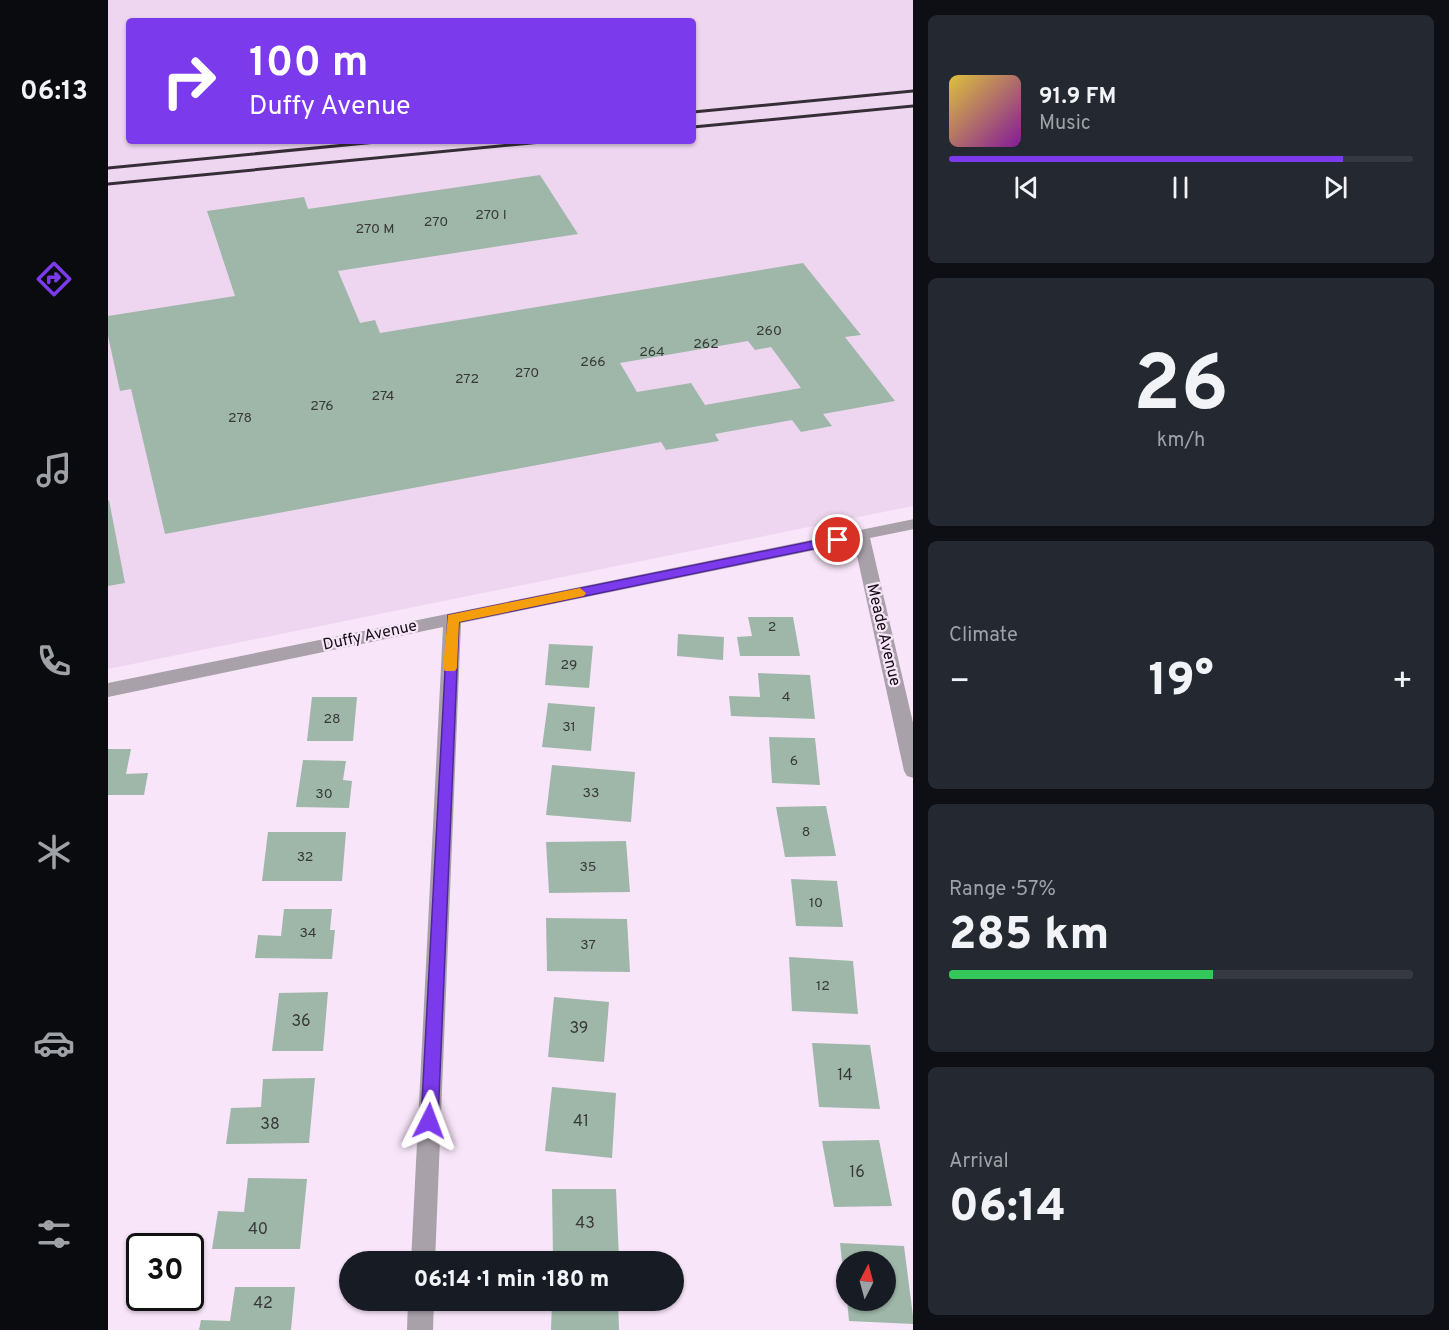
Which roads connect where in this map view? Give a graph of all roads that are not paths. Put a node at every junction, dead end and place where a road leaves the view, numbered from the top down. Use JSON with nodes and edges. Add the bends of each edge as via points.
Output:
{"nodes":[{"id":1,"x":913,"y":524,"type":"edge"},
{"id":2,"x":861,"y":535,"type":"junction"},
{"id":3,"x":452,"y":619,"type":"junction"},
{"id":4,"x":108,"y":690,"type":"edge"},
{"id":5,"x":913,"y":767,"type":"edge"},
{"id":6,"x":423,"y":1251,"type":"edge"},
{"id":7,"x":421,"y":1311,"type":"edge"},
{"id":8,"x":420,"y":1330,"type":"edge"}],
"edges":[{"from":1,"to":2,"type":"street","name":"Duffy Avenue"},
{"from":2,"to":3,"type":"street","name":"Duffy Avenue"},
{"from":2,"to":5,"type":"street","name":"Meade Avenue"},
{"from":3,"to":4,"type":"street","name":"Duffy Avenue"},
{"from":3,"to":6,"type":"street"},
{"from":7,"to":8,"type":"street"}]}
